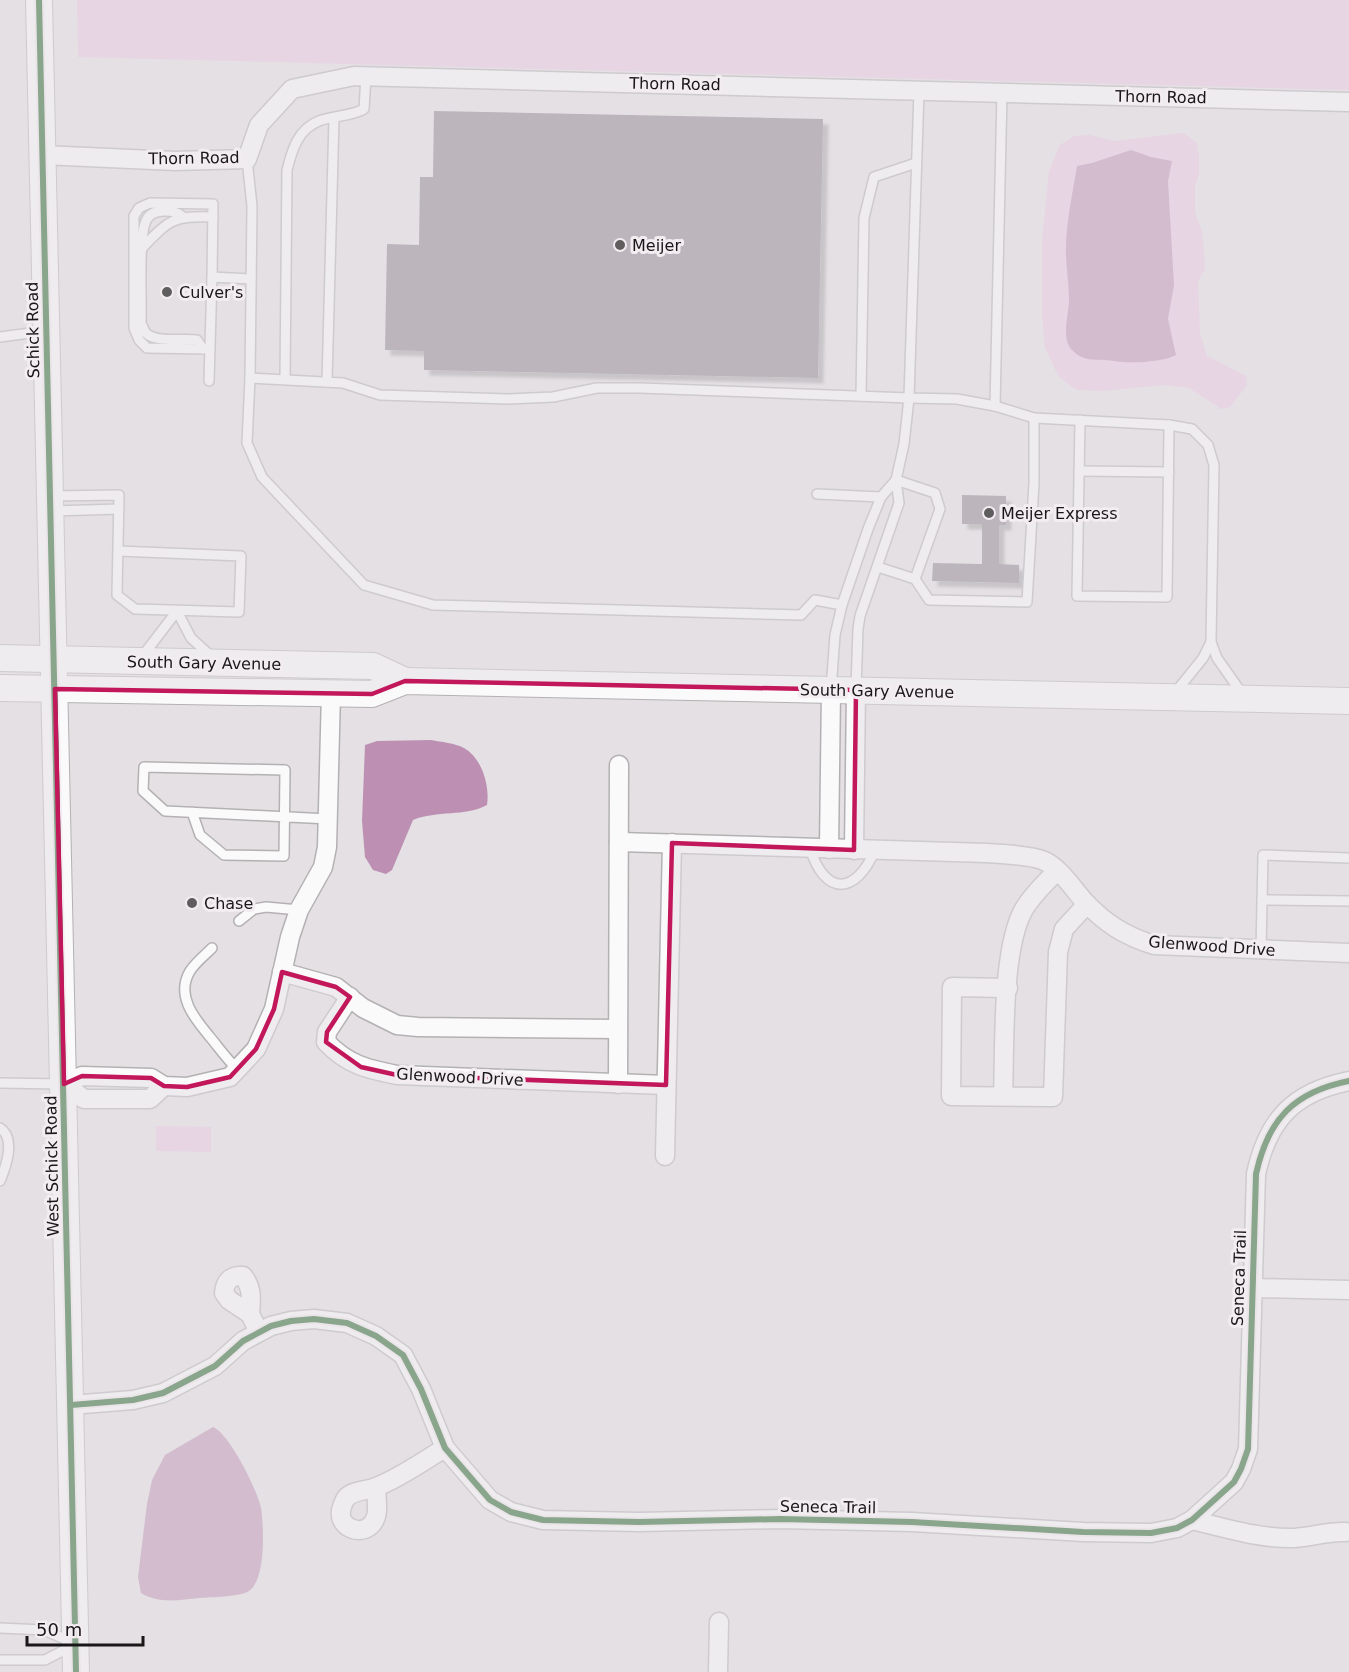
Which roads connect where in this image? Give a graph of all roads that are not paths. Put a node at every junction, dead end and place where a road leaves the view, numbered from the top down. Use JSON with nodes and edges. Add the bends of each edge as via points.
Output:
{"nodes":[{"id":1,"x":39,"y":0,"type":"edge"},
{"id":2,"x":366,"y":76,"type":"junction"},
{"id":3,"x":918,"y":91,"type":"junction"},
{"id":4,"x":1002,"y":93,"type":"junction"},
{"id":5,"x":1349,"y":102,"type":"edge"},
{"id":6,"x":334,"y":118,"type":"junction"},
{"id":7,"x":43,"y":155,"type":"junction"},
{"id":8,"x":247,"y":159,"type":"junction"},
{"id":9,"x":916,"y":163,"type":"junction"},
{"id":10,"x":182,"y":216,"type":"junction"},
{"id":11,"x":213,"y":217,"type":"junction"},
{"id":12,"x":142,"y":248,"type":"junction"},
{"id":13,"x":212,"y":277,"type":"junction"},
{"id":14,"x":251,"y":279,"type":"junction"},
{"id":15,"x":47,"y":331,"type":"junction"},
{"id":16,"x":0,"y":338,"type":"edge"},
{"id":17,"x":207,"y":349,"type":"junction"},
{"id":18,"x":250,"y":378,"type":"junction"},
{"id":19,"x":285,"y":379,"type":"junction"},
{"id":20,"x":209,"y":381,"type":"dead end"},
{"id":21,"x":327,"y":382,"type":"junction"},
{"id":22,"x":861,"y":396,"type":"junction"},
{"id":23,"x":909,"y":398,"type":"junction"},
{"id":24,"x":995,"y":406,"type":"junction"},
{"id":25,"x":1034,"y":418,"type":"junction"},
{"id":26,"x":1080,"y":420,"type":"junction"},
{"id":27,"x":1169,"y":425,"type":"junction"},
{"id":28,"x":1079,"y":471,"type":"junction"},
{"id":29,"x":1168,"y":472,"type":"junction"},
{"id":30,"x":896,"y":480,"type":"junction"},
{"id":31,"x":817,"y":494,"type":"dead end"},
{"id":32,"x":881,"y":497,"type":"junction"},
{"id":33,"x":51,"y":503,"type":"junction"},
{"id":34,"x":119,"y":509,"type":"junction"},
{"id":35,"x":118,"y":551,"type":"junction"},
{"id":36,"x":878,"y":567,"type":"junction"},
{"id":37,"x":915,"y":579,"type":"junction"},
{"id":38,"x":842,"y":604,"type":"junction"},
{"id":39,"x":177,"y":611,"type":"junction"},
{"id":40,"x":1211,"y":642,"type":"junction"},
{"id":41,"x":0,"y":658,"type":"edge"},
{"id":42,"x":54,"y":660,"type":"junction"},
{"id":43,"x":137,"y":662,"type":"junction"},
{"id":44,"x":216,"y":663,"type":"junction"},
{"id":45,"x":405,"y":681,"type":"junction"},
{"id":46,"x":0,"y":688,"type":"edge"},
{"id":47,"x":55,"y":689,"type":"junction"},
{"id":48,"x":844,"y":690,"type":"junction"},
{"id":49,"x":331,"y":693,"type":"junction"},
{"id":50,"x":1171,"y":697,"type":"junction"},
{"id":51,"x":1245,"y":699,"type":"junction"},
{"id":52,"x":1349,"y":702,"type":"edge"},
{"id":53,"x":619,"y":765,"type":"dead end"},
{"id":54,"x":192,"y":812,"type":"junction"},
{"id":55,"x":285,"y":817,"type":"junction"},
{"id":56,"x":329,"y":819,"type":"junction"},
{"id":57,"x":618,"y":842,"type":"junction"},
{"id":58,"x":672,"y":843,"type":"junction"},
{"id":59,"x":810,"y":848,"type":"junction"},
{"id":60,"x":829,"y":849,"type":"junction"},
{"id":61,"x":854,"y":850,"type":"junction"},
{"id":62,"x":874,"y":850,"type":"junction"},
{"id":63,"x":1349,"y":858,"type":"edge"},
{"id":64,"x":1057,"y":871,"type":"junction"},
{"id":65,"x":1262,"y":900,"type":"junction"},
{"id":66,"x":1349,"y":901,"type":"edge"},
{"id":67,"x":1087,"y":904,"type":"junction"},
{"id":68,"x":300,"y":910,"type":"junction"},
{"id":69,"x":239,"y":921,"type":"dead end"},
{"id":70,"x":212,"y":948,"type":"dead end"},
{"id":71,"x":1261,"y":950,"type":"junction"},
{"id":72,"x":1349,"y":953,"type":"edge"},
{"id":73,"x":282,"y":972,"type":"junction"},
{"id":74,"x":1008,"y":988,"type":"junction"},
{"id":75,"x":350,"y":998,"type":"junction"},
{"id":76,"x":618,"y":1029,"type":"junction"},
{"id":77,"x":237,"y":1069,"type":"junction"},
{"id":78,"x":1349,"y":1081,"type":"edge"},
{"id":79,"x":0,"y":1083,"type":"edge"},
{"id":80,"x":64,"y":1084,"type":"junction"},
{"id":81,"x":618,"y":1084,"type":"junction"},
{"id":82,"x":666,"y":1085,"type":"junction"},
{"id":83,"x":1003,"y":1096,"type":"junction"},
{"id":84,"x":0,"y":1128,"type":"edge"},
{"id":85,"x":665,"y":1156,"type":"dead end"},
{"id":86,"x":0,"y":1181,"type":"edge"},
{"id":87,"x":1253,"y":1288,"type":"junction"},
{"id":88,"x":1349,"y":1290,"type":"edge"},
{"id":89,"x":250,"y":1314,"type":"dead end"},
{"id":90,"x":259,"y":1332,"type":"junction"},
{"id":91,"x":71,"y":1405,"type":"junction"},
{"id":92,"x":445,"y":1448,"type":"junction"},
{"id":93,"x":376,"y":1487,"type":"dead end"},
{"id":94,"x":1192,"y":1521,"type":"junction"},
{"id":95,"x":1346,"y":1532,"type":"dead end"},
{"id":96,"x":719,"y":1622,"type":"dead end"},
{"id":97,"x":0,"y":1628,"type":"edge"},
{"id":98,"x":76,"y":1644,"type":"junction"},
{"id":99,"x":0,"y":1660,"type":"edge"},
{"id":100,"x":76,"y":1672,"type":"edge"},
{"id":101,"x":718,"y":1672,"type":"edge"}],
"edges":[{"from":1,"to":7,"type":"main road","name":"Schick Road"},
{"from":2,"to":3,"type":"street","name":"Thorn Road"},
{"from":2,"to":6,"type":"lane","via":[[364,109]]},
{"from":2,"to":8,"type":"street","name":"Thorn Road","via":[[292,89],[259,125]]},
{"from":3,"to":4,"type":"street","name":"Thorn Road"},
{"from":3,"to":9,"type":"lane"},
{"from":4,"to":5,"type":"street","name":"Thorn Road"},
{"from":4,"to":24,"type":"lane"},
{"from":6,"to":19,"type":"lane","via":[[319,121],[302,133],[292,148],[287,170]]},
{"from":6,"to":21,"type":"lane"},
{"from":7,"to":8,"type":"street","name":"Thorn Road"},
{"from":7,"to":15,"type":"main road","name":"Schick Road"},
{"from":8,"to":14,"type":"lane","via":[[252,206]]},
{"from":9,"to":22,"type":"lane","via":[[874,177],[864,218]]},
{"from":9,"to":23,"type":"lane"},
{"from":10,"to":11,"type":"lane"},
{"from":10,"to":12,"type":"lane"},
{"from":10,"to":12,"type":"lane","via":[[167,211],[150,215],[144,227]]},
{"from":11,"to":13,"type":"lane"},
{"from":11,"to":17,"type":"lane","via":[[213,204],[150,202],[134,216],[134,328],[140,340],[147,348]]},
{"from":12,"to":17,"type":"lane","via":[[141,324],[146,333],[152,337],[196,340]]},
{"from":13,"to":14,"type":"lane"},
{"from":13,"to":17,"type":"lane"},
{"from":14,"to":18,"type":"lane"},
{"from":15,"to":16,"type":"lane"},
{"from":15,"to":33,"type":"main road","name":"Schick Road"},
{"from":17,"to":20,"type":"lane"},
{"from":18,"to":19,"type":"lane"},
{"from":18,"to":38,"type":"lane","via":[[247,443],[262,477],[364,585],[432,605],[801,615],[815,600]]},
{"from":19,"to":21,"type":"lane"},
{"from":21,"to":22,"type":"lane","via":[[380,394],[507,399],[553,397],[597,388]]},
{"from":22,"to":23,"type":"lane"},
{"from":23,"to":24,"type":"lane","via":[[957,399]]},
{"from":23,"to":30,"type":"lane"},
{"from":24,"to":25,"type":"lane"},
{"from":25,"to":26,"type":"lane"},
{"from":25,"to":37,"type":"lane","via":[[1027,602],[929,600]]},
{"from":26,"to":27,"type":"lane"},
{"from":26,"to":28,"type":"lane"},
{"from":27,"to":29,"type":"lane"},
{"from":27,"to":40,"type":"lane","via":[[1192,429],[1208,445],[1214,465]]},
{"from":28,"to":29,"type":"lane"},
{"from":28,"to":29,"type":"lane","via":[[1077,596],[1167,597]]},
{"from":30,"to":32,"type":"lane"},
{"from":30,"to":36,"type":"lane","via":[[899,503]]},
{"from":30,"to":37,"type":"lane","via":[[935,493],[940,509]]},
{"from":31,"to":32,"type":"lane"},
{"from":32,"to":38,"type":"lane"},
{"from":33,"to":34,"type":"lane"},
{"from":33,"to":34,"type":"lane","via":[[119,495]]},
{"from":33,"to":42,"type":"main road","name":"Schick Road"},
{"from":34,"to":35,"type":"lane"},
{"from":35,"to":39,"type":"lane","via":[[117,595],[135,609]]},
{"from":35,"to":39,"type":"lane","via":[[241,556],[239,612]]},
{"from":36,"to":37,"type":"lane"},
{"from":36,"to":48,"type":"lane","via":[[860,616]]},
{"from":38,"to":48,"type":"lane","via":[[835,635]]},
{"from":39,"to":43,"type":"lane"},
{"from":39,"to":44,"type":"lane","via":[[191,638]]},
{"from":40,"to":50,"type":"lane"},
{"from":40,"to":51,"type":"lane","via":[[1217,658]]},
{"from":41,"to":42,"type":"main road","name":"South Gary Avenue"},
{"from":42,"to":43,"type":"main road","name":"South Gary Avenue"},
{"from":42,"to":47,"type":"main road","name":"West Schick Road"},
{"from":43,"to":44,"type":"main road","name":"South Gary Avenue"},
{"from":44,"to":45,"type":"main road","name":"South Gary Avenue","via":[[373,666]]},
{"from":45,"to":48,"type":"main road","name":"South Gary Avenue"},
{"from":45,"to":49,"type":"main road","name":"South Gary Avenue","via":[[372,694]]},
{"from":46,"to":47,"type":"main road","name":"South Gary Avenue"},
{"from":47,"to":49,"type":"main road","name":"South Gary Avenue"},
{"from":47,"to":80,"type":"main road","name":"West Schick Road"},
{"from":48,"to":50,"type":"main road","name":"South Gary Avenue"},
{"from":48,"to":60,"type":"street"},
{"from":48,"to":61,"type":"street"},
{"from":49,"to":56,"type":"street"},
{"from":50,"to":51,"type":"main road","name":"South Gary Avenue"},
{"from":51,"to":52,"type":"main road","name":"South Gary Avenue"},
{"from":53,"to":57,"type":"street"},
{"from":54,"to":55,"type":"lane"},
{"from":54,"to":55,"type":"lane","via":[[200,835],[224,855],[284,856]]},
{"from":54,"to":55,"type":"lane","via":[[165,811],[143,791],[144,767],[285,770]]},
{"from":55,"to":56,"type":"lane"},
{"from":56,"to":68,"type":"street","via":[[322,867]]},
{"from":57,"to":58,"type":"street","name":"Glenwood Drive"},
{"from":57,"to":76,"type":"street"},
{"from":58,"to":59,"type":"street","name":"Glenwood Drive"},
{"from":58,"to":82,"type":"street"},
{"from":59,"to":60,"type":"street","name":"Glenwood Drive"},
{"from":59,"to":62,"type":"lane","via":[[823,877],[836,884],[847,884],[857,878],[868,866]]},
{"from":60,"to":61,"type":"street","name":"Glenwood Drive"},
{"from":61,"to":62,"type":"street","name":"Glenwood Drive"},
{"from":62,"to":64,"type":"street","name":"Glenwood Drive","via":[[987,852],[1042,860]]},
{"from":63,"to":65,"type":"lane","via":[[1263,855]]},
{"from":64,"to":67,"type":"street","name":"Glenwood Drive"},
{"from":64,"to":74,"type":"street","via":[[1036,891],[1020,918]]},
{"from":65,"to":66,"type":"lane"},
{"from":65,"to":71,"type":"lane"},
{"from":67,"to":71,"type":"street","name":"Glenwood Drive","via":[[1117,930],[1154,945]]},
{"from":67,"to":83,"type":"street","via":[[1064,928],[1058,952],[1053,1097]]},
{"from":68,"to":69,"type":"lane","via":[[254,909]]},
{"from":68,"to":73,"type":"street"},
{"from":70,"to":77,"type":"lane","via":[[190,972],[184,990],[192,1014]]},
{"from":71,"to":72,"type":"street","name":"Glenwood Drive"},
{"from":73,"to":75,"type":"street","via":[[336,987]]},
{"from":73,"to":77,"type":"street","via":[[274,1009],[256,1049]]},
{"from":74,"to":83,"type":"street"},
{"from":74,"to":83,"type":"street","via":[[952,987],[951,1096]]},
{"from":75,"to":76,"type":"street","via":[[397,1025]]},
{"from":75,"to":81,"type":"street","name":"Glenwood Drive","via":[[327,1032],[326,1042],[361,1067],[397,1076]]},
{"from":76,"to":81,"type":"street"},
{"from":77,"to":80,"type":"street","via":[[230,1077],[187,1086],[164,1086],[151,1078],[82,1076]]},
{"from":78,"to":87,"type":"street","name":"Seneca Trail","via":[[1317,1090],[1289,1106],[1261,1152],[1256,1174]]},
{"from":79,"to":80,"type":"lane"},
{"from":80,"to":91,"type":"main road","name":"West Schick Road"},
{"from":81,"to":82,"type":"street","name":"Glenwood Drive"},
{"from":82,"to":85,"type":"street"},
{"from":84,"to":86,"type":"lane","via":[[8,1137],[8,1164]]},
{"from":87,"to":88,"type":"street"},
{"from":87,"to":94,"type":"street","name":"Seneca Trail","via":[[1248,1449],[1234,1482]]},
{"from":89,"to":90,"type":"street"},
{"from":90,"to":91,"type":"street","name":"Seneca Trail","via":[[215,1366],[163,1393]]},
{"from":90,"to":92,"type":"street","name":"Seneca Trail","via":[[291,1321],[314,1320],[347,1323],[376,1336],[403,1355]]},
{"from":91,"to":98,"type":"main road","name":"West Schick Road"},
{"from":92,"to":93,"type":"street"},
{"from":92,"to":94,"type":"street","name":"Seneca Trail","via":[[490,1500],[511,1512],[543,1520],[900,1521],[1151,1533]]},
{"from":94,"to":95,"type":"street","via":[[1257,1535],[1293,1538]]},
{"from":96,"to":101,"type":"street"},
{"from":97,"to":98,"type":"lane","via":[[44,1630]]},
{"from":98,"to":99,"type":"lane","via":[[45,1660]]},
{"from":98,"to":100,"type":"main road","name":"West Schick Road"}]}
